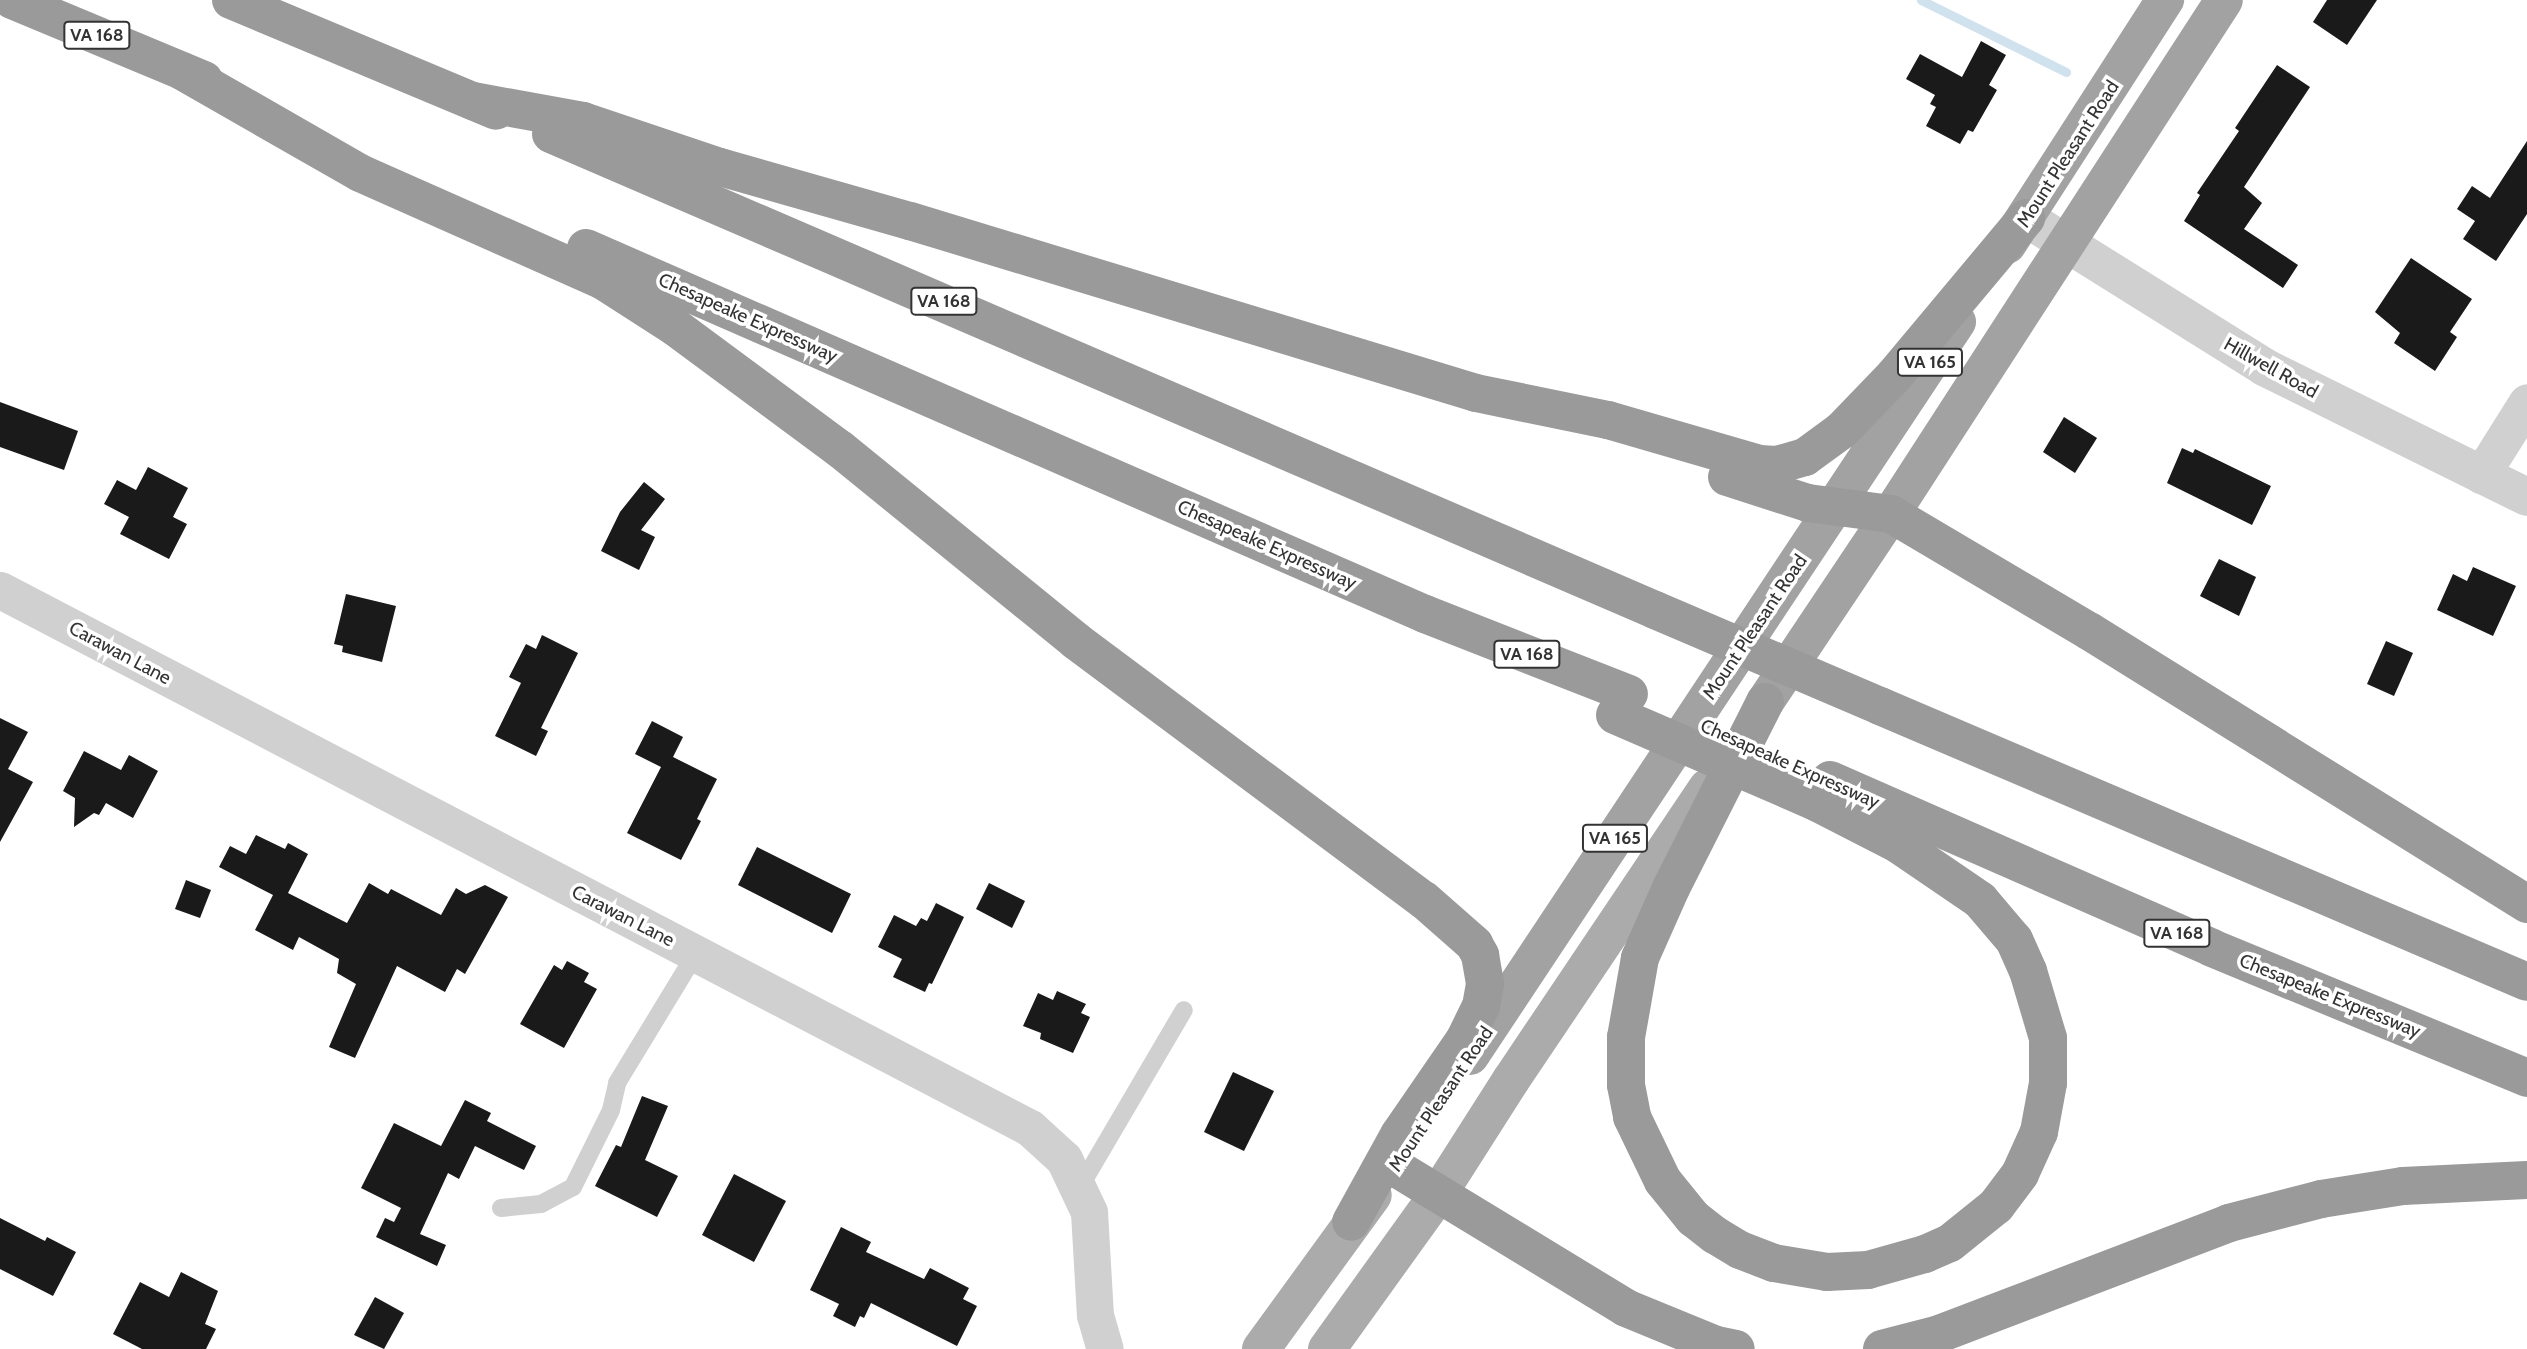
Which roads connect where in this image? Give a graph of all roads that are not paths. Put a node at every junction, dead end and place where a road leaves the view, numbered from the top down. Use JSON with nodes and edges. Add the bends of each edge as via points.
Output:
{"nodes":[{"id":1,"x":12,"y":0,"type":"edge"},
{"id":2,"x":231,"y":0,"type":"edge"},
{"id":3,"x":2165,"y":0,"type":"edge"},
{"id":4,"x":2224,"y":0,"type":"edge"},
{"id":5,"x":182,"y":71,"type":"junction"},
{"id":6,"x":473,"y":101,"type":"junction"},
{"id":7,"x":2026,"y":218,"type":"junction"},
{"id":8,"x":2066,"y":243,"type":"junction"},
{"id":9,"x":1476,"y":393,"type":"junction"},
{"id":10,"x":2527,"y":402,"type":"edge"},
{"id":11,"x":2482,"y":475,"type":"junction"},
{"id":12,"x":2527,"y":497,"type":"edge"},
{"id":13,"x":1834,"y":507,"type":"junction"},
{"id":14,"x":1892,"y":514,"type":"junction"},
{"id":15,"x":0,"y":590,"type":"edge"},
{"id":16,"x":1765,"y":702,"type":"junction"},
{"id":17,"x":1823,"y":791,"type":"junction"},
{"id":18,"x":2527,"y":904,"type":"edge"},
{"id":19,"x":696,"y":953,"type":"junction"},
{"id":20,"x":2527,"y":982,"type":"edge"},
{"id":21,"x":1184,"y":1010,"type":"dead end"},
{"id":22,"x":2527,"y":1078,"type":"edge"},
{"id":23,"x":1396,"y":1168,"type":"junction"},
{"id":24,"x":2527,"y":1180,"type":"edge"},
{"id":25,"x":1080,"y":1188,"type":"junction"},
{"id":26,"x":1437,"y":1196,"type":"junction"},
{"id":27,"x":501,"y":1208,"type":"dead end"},
{"id":28,"x":1351,"y":1222,"type":"junction"},
{"id":29,"x":1105,"y":1349,"type":"edge"},
{"id":30,"x":1261,"y":1349,"type":"edge"},
{"id":31,"x":1327,"y":1349,"type":"edge"},
{"id":32,"x":1736,"y":1349,"type":"edge"},
{"id":33,"x":1882,"y":1349,"type":"edge"}],
"edges":[{"from":1,"to":5,"type":"highway","name":"Chesapeake Expressway","number":"VA 168"},
{"from":2,"to":6,"type":"highway","number":"VA 168"},
{"from":3,"to":7,"type":"highway","name":"Mount Pleasant Road","number":"VA 165"},
{"from":4,"to":8,"type":"highway","number":"VA 165"},
{"from":5,"to":17,"type":"highway","name":"Chesapeake Expressway","number":"VA 168"},
{"from":5,"to":28,"type":"highway","via":[[360,173],[602,280],[675,327],[840,449],[1076,641],[1424,900],[1474,944],[1485,985],[1481,1006],[1465,1039],[1399,1135]]},
{"from":6,"to":9,"type":"highway","via":[[583,121],[720,167]]},
{"from":6,"to":20,"type":"highway","number":"VA 168","bridge":true},
{"from":7,"to":8,"type":"street","name":"Hillwell Road"},
{"from":7,"to":9,"type":"highway","via":[[1894,376],[1835,436],[1805,457],[1777,465],[1759,464],[1608,420]]},
{"from":7,"to":13,"type":"highway","name":"Mount Pleasant Road","number":"VA 165"},
{"from":8,"to":11,"type":"street","name":"Hillwell Road","via":[[2264,367]]},
{"from":8,"to":14,"type":"highway","number":"VA 165"},
{"from":9,"to":13,"type":"highway","via":[[1603,439],[1808,503]]},
{"from":10,"to":11,"type":"street"},
{"from":11,"to":12,"type":"street","name":"Hillwell Road"},
{"from":13,"to":14,"type":"highway"},
{"from":13,"to":23,"type":"highway","name":"Mount Pleasant Road","number":"VA 165"},
{"from":14,"to":16,"type":"highway","number":"VA 165"},
{"from":14,"to":18,"type":"highway"},
{"from":15,"to":19,"type":"street","name":"Carawan Lane"},
{"from":16,"to":17,"type":"highway","via":[[1640,958],[1626,1037],[1628,1095],[1632,1117],[1663,1181],[1693,1218],[1715,1235],[1774,1263],[1827,1272],[1868,1270],[1950,1243],[1996,1206],[2020,1174],[2039,1132],[2048,1083],[2048,1038],[2014,940],[1980,900]]},
{"from":16,"to":26,"type":"main road","number":"VA 165"},
{"from":17,"to":22,"type":"highway","name":"Chesapeake Expressway","number":"VA 168"},
{"from":19,"to":25,"type":"street","name":"Carawan Lane","via":[[1030,1128],[1064,1159]]},
{"from":19,"to":27,"type":"lane","via":[[617,1083],[611,1110],[573,1187],[541,1203]]},
{"from":21,"to":25,"type":"lane"},
{"from":23,"to":26,"type":"highway"},
{"from":23,"to":28,"type":"main road","name":"Mount Pleasant Road","number":"VA 165"},
{"from":24,"to":33,"type":"highway","via":[[2403,1186],[2321,1199],[2229,1223],[1938,1334]]},
{"from":25,"to":29,"type":"street","name":"Carawan Lane","via":[[1089,1212],[1095,1315]]},
{"from":26,"to":31,"type":"main road","number":"VA 165"},
{"from":26,"to":32,"type":"highway","via":[[1626,1308],[1691,1336]]},
{"from":28,"to":30,"type":"main road","name":"Mount Pleasant Road","number":"VA 165"}]}
